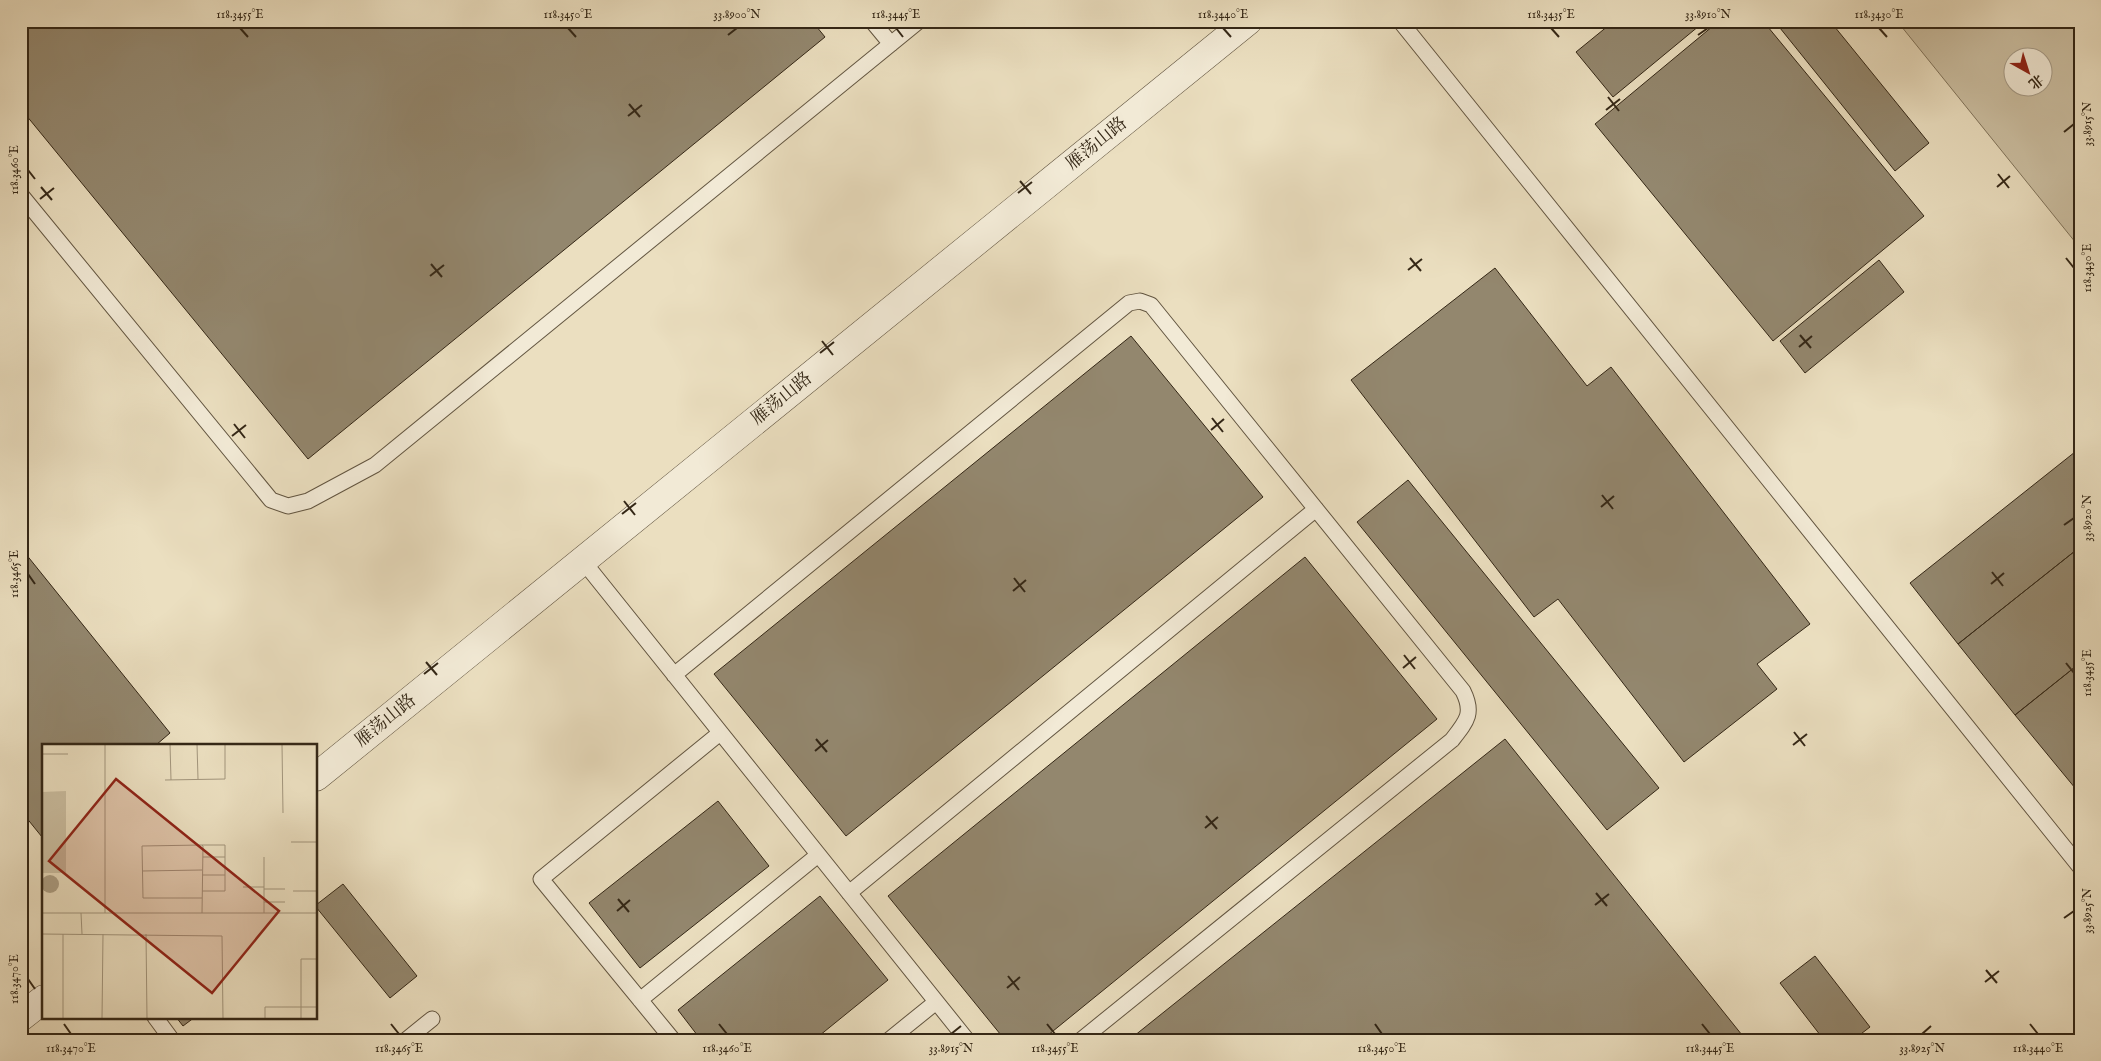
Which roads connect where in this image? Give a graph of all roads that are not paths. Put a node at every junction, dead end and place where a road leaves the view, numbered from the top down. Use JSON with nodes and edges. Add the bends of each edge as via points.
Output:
{"nodes":[{"id":1,"x":872,"y":21,"type":"edge"},
{"id":2,"x":919,"y":21,"type":"edge"},
{"id":3,"x":1248,"y":21,"type":"edge"},
{"id":4,"x":1400,"y":21,"type":"edge"},
{"id":5,"x":891,"y":44,"type":"junction"},
{"id":6,"x":21,"y":195,"type":"edge"},
{"id":7,"x":1316,"y":509,"type":"junction"},
{"id":8,"x":583,"y":561,"type":"junction"},
{"id":9,"x":674,"y":675,"type":"junction"},
{"id":10,"x":720,"y":733,"type":"junction"},
{"id":11,"x":318,"y":775,"type":"edge"},
{"id":12,"x":818,"y":855,"type":"junction"},
{"id":13,"x":2080,"y":867,"type":"edge"},
{"id":14,"x":849,"y":893,"type":"junction"},
{"id":15,"x":640,"y":1000,"type":"junction"},
{"id":16,"x":42,"y":1001,"type":"edge"},
{"id":17,"x":936,"y":1002,"type":"junction"},
{"id":18,"x":21,"y":1017,"type":"edge"},
{"id":19,"x":155,"y":1018,"type":"edge"},
{"id":20,"x":432,"y":1018,"type":"dead end"},
{"id":21,"x":172,"y":1040,"type":"edge"},
{"id":22,"x":406,"y":1040,"type":"edge"},
{"id":23,"x":673,"y":1040,"type":"edge"},
{"id":24,"x":889,"y":1040,"type":"edge"},
{"id":25,"x":967,"y":1040,"type":"edge"},
{"id":26,"x":1081,"y":1040,"type":"edge"}],
"edges":[{"from":1,"to":5,"type":"lane"},
{"from":2,"to":5,"type":"lane"},
{"from":3,"to":8,"type":"street","name":"雁荡山路"},
{"from":4,"to":13,"type":"lane"},
{"from":5,"to":6,"type":"lane","via":[[375,465],[308,501],[288,506],[271,500]]},
{"from":7,"to":9,"type":"lane","via":[[1151,305],[1130,302]]},
{"from":7,"to":14,"type":"lane"},
{"from":7,"to":26,"type":"lane","via":[[1463,691],[1469,704],[1467,721],[1452,740]]},
{"from":8,"to":9,"type":"lane"},
{"from":8,"to":11,"type":"street","name":"雁荡山路"},
{"from":9,"to":10,"type":"lane"},
{"from":10,"to":12,"type":"lane"},
{"from":10,"to":15,"type":"lane","via":[[541,880]]},
{"from":12,"to":14,"type":"lane"},
{"from":12,"to":15,"type":"lane"},
{"from":14,"to":17,"type":"lane"},
{"from":15,"to":23,"type":"lane"},
{"from":16,"to":18,"type":"street"},
{"from":17,"to":24,"type":"lane"},
{"from":17,"to":25,"type":"lane"},
{"from":19,"to":21,"type":"lane"},
{"from":20,"to":22,"type":"lane"}]}
